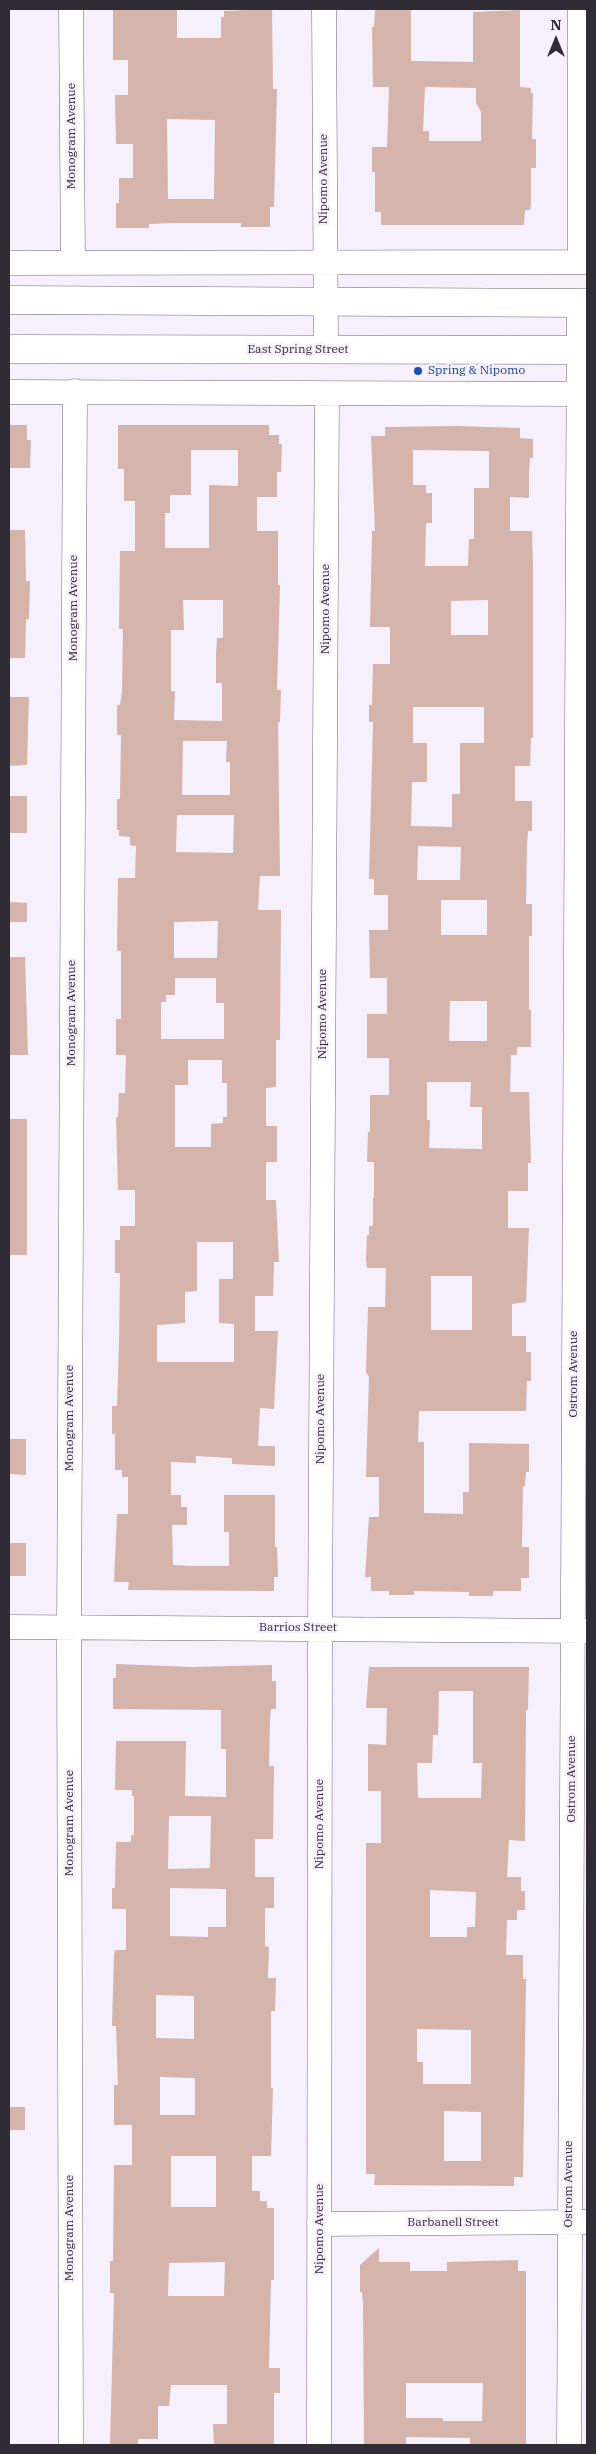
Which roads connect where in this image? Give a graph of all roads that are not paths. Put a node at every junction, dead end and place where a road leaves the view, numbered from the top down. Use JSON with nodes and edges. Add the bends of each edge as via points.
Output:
{"nodes":[{"id":1,"x":71,"y":9,"type":"edge"},
{"id":2,"x":324,"y":9,"type":"edge"},
{"id":3,"x":580,"y":9,"type":"edge"},
{"id":4,"x":324,"y":260,"type":"junction"},
{"id":5,"x":584,"y":262,"type":"edge"},
{"id":6,"x":9,"y":263,"type":"edge"},
{"id":7,"x":73,"y":263,"type":"junction"},
{"id":8,"x":9,"y":300,"type":"edge"},
{"id":9,"x":326,"y":302,"type":"junction"},
{"id":10,"x":583,"y":303,"type":"edge"},
{"id":11,"x":9,"y":349,"type":"edge"},
{"id":12,"x":326,"y":349,"type":"junction"},
{"id":13,"x":583,"y":350,"type":"edge"},
{"id":14,"x":9,"y":392,"type":"edge"},
{"id":15,"x":76,"y":392,"type":"junction"},
{"id":16,"x":327,"y":394,"type":"junction"},
{"id":17,"x":583,"y":394,"type":"edge"},
{"id":18,"x":9,"y":1627,"type":"edge"},
{"id":19,"x":69,"y":1628,"type":"junction"},
{"id":20,"x":320,"y":1628,"type":"junction"},
{"id":21,"x":580,"y":1631,"type":"edge"},
{"id":22,"x":578,"y":2222,"type":"edge"},
{"id":23,"x":320,"y":2224,"type":"junction"},
{"id":24,"x":71,"y":2445,"type":"edge"},
{"id":25,"x":320,"y":2445,"type":"edge"},
{"id":26,"x":569,"y":2445,"type":"edge"}],
"edges":[{"from":1,"to":7,"type":"street","name":"Monogram Avenue"},
{"from":2,"to":4,"type":"street","name":"Nipomo Avenue"},
{"from":3,"to":5,"type":"street"},
{"from":4,"to":5,"type":"street"},
{"from":4,"to":7,"type":"street"},
{"from":4,"to":9,"type":"street","name":"Nipomo Avenue"},
{"from":6,"to":7,"type":"street"},
{"from":8,"to":9,"type":"main road"},
{"from":9,"to":10,"type":"main road"},
{"from":9,"to":12,"type":"street","name":"Nipomo Avenue"},
{"from":10,"to":13,"type":"street","name":"Ostrom Avenue"},
{"from":11,"to":12,"type":"main road","name":"East Spring Street"},
{"from":12,"to":13,"type":"main road","name":"East Spring Street"},
{"from":13,"to":17,"type":"street","name":"Ostrom Avenue"},
{"from":14,"to":15,"type":"street"},
{"from":15,"to":16,"type":"street"},
{"from":15,"to":19,"type":"street","name":"Monogram Avenue"},
{"from":16,"to":17,"type":"street"},
{"from":16,"to":20,"type":"street","name":"Nipomo Avenue"},
{"from":17,"to":21,"type":"street","name":"Ostrom Avenue"},
{"from":18,"to":19,"type":"street","name":"Barrios Street"},
{"from":19,"to":20,"type":"street","name":"Barrios Street"},
{"from":19,"to":24,"type":"street","name":"Monogram Avenue"},
{"from":20,"to":21,"type":"street","name":"Barrios Street"},
{"from":20,"to":23,"type":"street","name":"Nipomo Avenue"},
{"from":21,"to":22,"type":"street","name":"Ostrom Avenue"},
{"from":22,"to":23,"type":"street","name":"Barbanell Street"},
{"from":22,"to":26,"type":"street","name":"Ostrom Avenue"},
{"from":23,"to":25,"type":"street","name":"Nipomo Avenue"}]}
